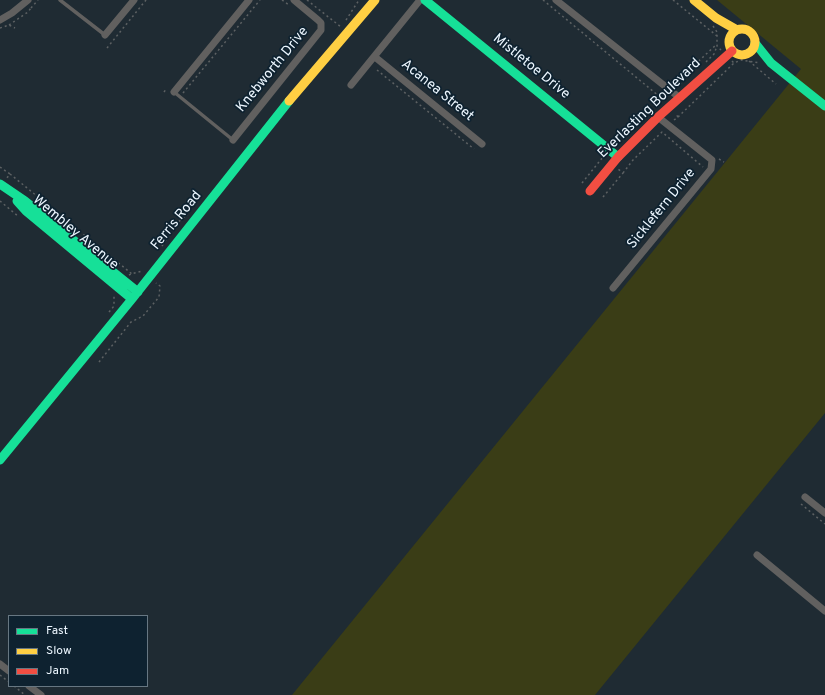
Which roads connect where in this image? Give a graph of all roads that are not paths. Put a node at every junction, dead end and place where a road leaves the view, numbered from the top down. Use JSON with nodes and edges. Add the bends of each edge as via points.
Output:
{"nodes":[{"id":1,"x":28,"y":0,"type":"edge"},
{"id":2,"x":60,"y":0,"type":"edge"},
{"id":3,"x":134,"y":0,"type":"edge"},
{"id":4,"x":249,"y":0,"type":"edge"},
{"id":5,"x":375,"y":0,"type":"edge"},
{"id":6,"x":420,"y":0,"type":"edge"},
{"id":7,"x":425,"y":0,"type":"edge"},
{"id":8,"x":556,"y":0,"type":"edge"},
{"id":9,"x":694,"y":0,"type":"edge"},
{"id":10,"x":291,"y":2,"type":"edge"},
{"id":11,"x":716,"y":18,"type":"junction"},
{"id":12,"x":0,"y":20,"type":"edge"},
{"id":13,"x":737,"y":30,"type":"junction"},
{"id":14,"x":105,"y":35,"type":"joint"},
{"id":15,"x":729,"y":39,"type":"junction"},
{"id":16,"x":755,"y":43,"type":"junction"},
{"id":17,"x":729,"y":53,"type":"junction"},
{"id":18,"x":375,"y":57,"type":"junction"},
{"id":19,"x":749,"y":57,"type":"junction"},
{"id":20,"x":775,"y":65,"type":"junction"},
{"id":21,"x":351,"y":85,"type":"dead end"},
{"id":22,"x":174,"y":92,"type":"joint"},
{"id":23,"x":680,"y":98,"type":"junction"},
{"id":24,"x":825,"y":106,"type":"edge"},
{"id":25,"x":658,"y":117,"type":"junction"},
{"id":26,"x":233,"y":140,"type":"joint"},
{"id":27,"x":482,"y":144,"type":"dead end"},
{"id":28,"x":618,"y":156,"type":"junction"},
{"id":29,"x":0,"y":185,"type":"edge"},
{"id":30,"x":590,"y":191,"type":"dead end"},
{"id":31,"x":613,"y":288,"type":"dead end"},
{"id":32,"x":138,"y":292,"type":"junction"},
{"id":33,"x":132,"y":300,"type":"junction"},
{"id":34,"x":0,"y":460,"type":"edge"},
{"id":35,"x":805,"y":497,"type":"dead end"},
{"id":36,"x":825,"y":513,"type":"edge"},
{"id":37,"x":757,"y":556,"type":"dead end"},
{"id":38,"x":825,"y":611,"type":"edge"},
{"id":39,"x":30,"y":687,"type":"edge"},
{"id":40,"x":41,"y":695,"type":"edge"}],
"edges":[{"from":1,"to":12,"type":"street"},
{"from":2,"to":14,"type":"lane"},
{"from":3,"to":14,"type":"street"},
{"from":4,"to":22,"type":"street"},
{"from":5,"to":32,"type":"street","name":"Ferris Road","via":[[146,274]]},
{"from":6,"to":18,"type":"street"},
{"from":7,"to":28,"type":"street","name":"Mistletoe Drive"},
{"from":8,"to":23,"type":"street"},
{"from":9,"to":11,"type":"street"},
{"from":10,"to":26,"type":"street","name":"Knebworth Drive","via":[[318,20],[321,30]]},
{"from":11,"to":13,"type":"street"},
{"from":11,"to":15,"type":"street"},
{"from":13,"to":15,"type":"street"},
{"from":13,"to":16,"type":"street","via":[[750,31]]},
{"from":15,"to":17,"type":"street"},
{"from":16,"to":19,"type":"street"},
{"from":16,"to":20,"type":"street"},
{"from":17,"to":19,"type":"street"},
{"from":17,"to":23,"type":"street","name":"Everlasting Boulevard"},
{"from":18,"to":21,"type":"street"},
{"from":18,"to":27,"type":"street","name":"Acanea Street"},
{"from":19,"to":20,"type":"street"},
{"from":20,"to":24,"type":"street"},
{"from":22,"to":26,"type":"lane"},
{"from":23,"to":25,"type":"street","name":"Everlasting Boulevard"},
{"from":25,"to":28,"type":"street","name":"Everlasting Boulevard"},
{"from":25,"to":31,"type":"street","name":"Sicklefern Drive","via":[[712,160],[711,169]]},
{"from":28,"to":30,"type":"street","name":"Everlasting Boulevard"},
{"from":29,"to":32,"type":"street","name":"Wembley Avenue","via":[[25,201]]},
{"from":29,"to":33,"type":"street","name":"Wembley Avenue","via":[[26,211]]},
{"from":32,"to":33,"type":"street","name":"Ferris Road"},
{"from":33,"to":34,"type":"street","name":"Ferris Road"},
{"from":35,"to":36,"type":"street"},
{"from":37,"to":38,"type":"street"},
{"from":39,"to":40,"type":"street"}]}
